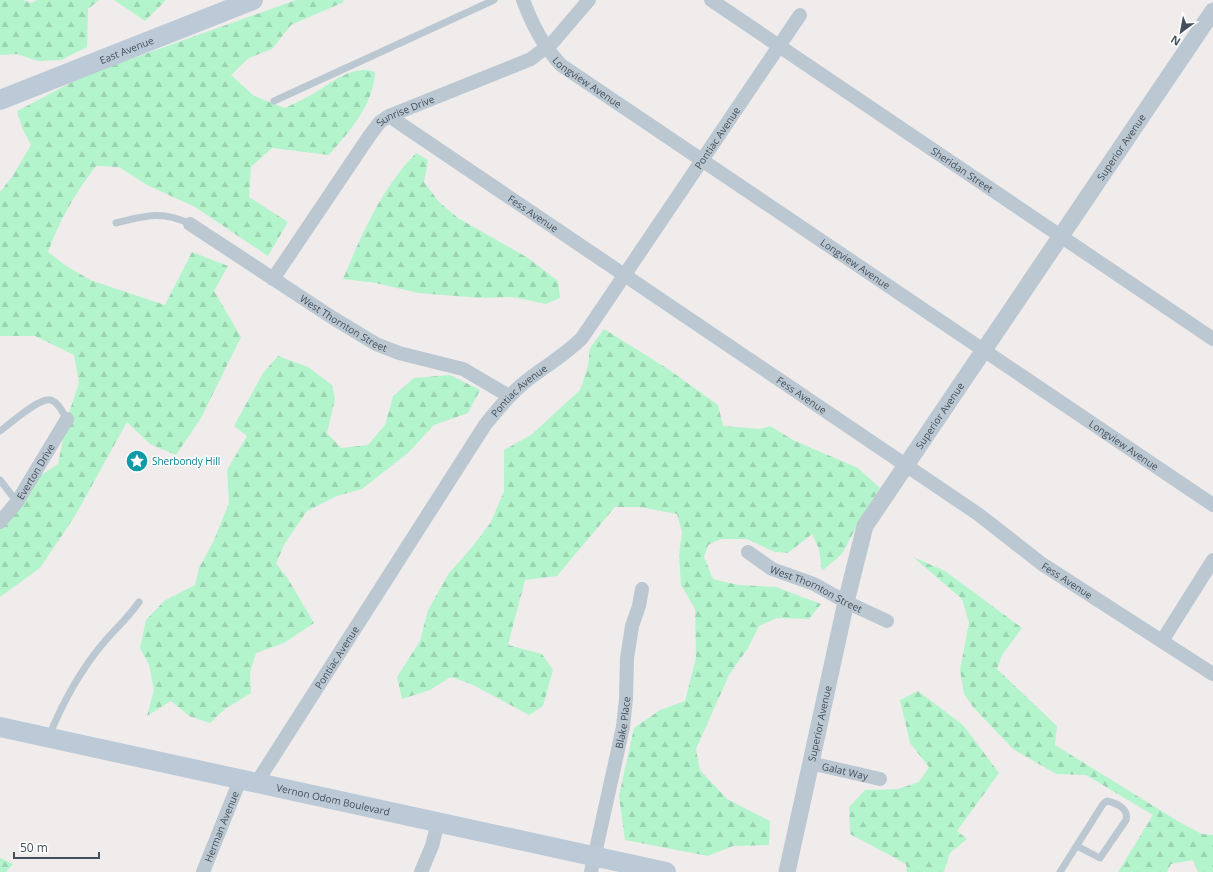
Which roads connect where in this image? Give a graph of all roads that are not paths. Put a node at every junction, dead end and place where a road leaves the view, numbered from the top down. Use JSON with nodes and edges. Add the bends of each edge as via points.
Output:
{"nodes":[{"id":1,"x":252,"y":0,"type":"edge"},
{"id":2,"x":494,"y":0,"type":"edge"},
{"id":3,"x":523,"y":0,"type":"edge"},
{"id":4,"x":589,"y":0,"type":"edge"},
{"id":5,"x":711,"y":0,"type":"edge"},
{"id":6,"x":1213,"y":11,"type":"edge"},
{"id":7,"x":800,"y":15,"type":"dead end"},
{"id":8,"x":779,"y":46,"type":"junction"},
{"id":9,"x":546,"y":49,"type":"junction"},
{"id":10,"x":5,"y":92,"type":"edge"},
{"id":11,"x":274,"y":101,"type":"dead end"},
{"id":12,"x":389,"y":116,"type":"junction"},
{"id":13,"x":702,"y":160,"type":"junction"},
{"id":14,"x":116,"y":223,"type":"dead end"},
{"id":15,"x":190,"y":224,"type":"joint"},
{"id":16,"x":1060,"y":236,"type":"junction"},
{"id":17,"x":624,"y":274,"type":"junction"},
{"id":18,"x":273,"y":279,"type":"junction"},
{"id":19,"x":1213,"y":339,"type":"edge"},
{"id":20,"x":983,"y":350,"type":"junction"},
{"id":21,"x":509,"y":396,"type":"junction"},
{"id":22,"x":68,"y":418,"type":"joint"},
{"id":23,"x":0,"y":431,"type":"edge"},
{"id":24,"x":906,"y":465,"type":"junction"},
{"id":25,"x":0,"y":480,"type":"edge"},
{"id":26,"x":17,"y":502,"type":"junction"},
{"id":27,"x":1213,"y":505,"type":"edge"},
{"id":28,"x":0,"y":522,"type":"edge"},
{"id":29,"x":748,"y":552,"type":"dead end"},
{"id":30,"x":1213,"y":560,"type":"edge"},
{"id":31,"x":642,"y":588,"type":"dead end"},
{"id":32,"x":139,"y":602,"type":"dead end"},
{"id":33,"x":846,"y":602,"type":"junction"},
{"id":34,"x":886,"y":621,"type":"dead end"},
{"id":35,"x":1162,"y":641,"type":"junction"},
{"id":36,"x":1213,"y":674,"type":"edge"},
{"id":37,"x":0,"y":727,"type":"edge"},
{"id":38,"x":49,"y":738,"type":"junction"},
{"id":39,"x":810,"y":763,"type":"junction"},
{"id":40,"x":880,"y":779,"type":"dead end"},
{"id":41,"x":248,"y":781,"type":"junction"},
{"id":42,"x":438,"y":822,"type":"junction"},
{"id":43,"x":1077,"y":846,"type":"junction"},
{"id":44,"x":593,"y":864,"type":"edge"},
{"id":45,"x":203,"y":872,"type":"edge"},
{"id":46,"x":421,"y":872,"type":"edge"},
{"id":47,"x":666,"y":872,"type":"edge"},
{"id":48,"x":787,"y":872,"type":"edge"},
{"id":49,"x":1060,"y":872,"type":"edge"}],
"edges":[{"from":1,"to":10,"type":"main road","name":"East Avenue"},
{"from":2,"to":11,"type":"lane"},
{"from":3,"to":9,"type":"street","name":"Longview Avenue"},
{"from":4,"to":9,"type":"street","name":"Sunrise Drive"},
{"from":5,"to":8,"type":"street","name":"Sheridan Street"},
{"from":6,"to":16,"type":"street","name":"Superior Avenue"},
{"from":7,"to":8,"type":"street","name":"Pontiac Avenue"},
{"from":8,"to":13,"type":"street","name":"Pontiac Avenue"},
{"from":8,"to":16,"type":"street","name":"Sheridan Street"},
{"from":9,"to":12,"type":"street","name":"Sunrise Drive","via":[[518,65]]},
{"from":9,"to":13,"type":"street","name":"Longview Avenue","via":[[561,65]]},
{"from":12,"to":17,"type":"street","name":"Fess Avenue"},
{"from":12,"to":18,"type":"street","name":"Sunrise Drive","via":[[380,122],[370,135]]},
{"from":13,"to":17,"type":"street","name":"Pontiac Avenue"},
{"from":13,"to":20,"type":"street","name":"Longview Avenue"},
{"from":14,"to":15,"type":"lane","via":[[160,215]]},
{"from":15,"to":18,"type":"street","name":"West Thornton Street"},
{"from":16,"to":19,"type":"street","name":"Sheridan Street"},
{"from":16,"to":20,"type":"street","name":"Superior Avenue"},
{"from":17,"to":21,"type":"street","name":"Pontiac Avenue","via":[[582,338]]},
{"from":17,"to":24,"type":"street","name":"Fess Avenue"},
{"from":18,"to":21,"type":"street","name":"West Thornton Street","via":[[376,344],[399,353],[463,369]]},
{"from":20,"to":24,"type":"street","name":"Superior Avenue"},
{"from":20,"to":27,"type":"street","name":"Longview Avenue"},
{"from":21,"to":41,"type":"street","name":"Pontiac Avenue","via":[[485,425]]},
{"from":22,"to":23,"type":"lane","via":[[57,404],[50,400],[41,400]]},
{"from":22,"to":26,"type":"street","name":"Everton Drive"},
{"from":24,"to":33,"type":"street","name":"Superior Avenue","via":[[865,526]]},
{"from":24,"to":35,"type":"street","name":"Fess Avenue","via":[[978,514],[1042,564]]},
{"from":25,"to":26,"type":"lane"},
{"from":26,"to":28,"type":"street","name":"Everton Drive"},
{"from":29,"to":33,"type":"street","name":"West Thornton Street","via":[[772,569],[814,584]]},
{"from":30,"to":35,"type":"street"},
{"from":31,"to":44,"type":"street","name":"Blake Place","via":[[627,658],[623,727]]},
{"from":32,"to":38,"type":"lane","via":[[83,670],[60,709]]},
{"from":33,"to":34,"type":"street","name":"West Thornton Street"},
{"from":33,"to":39,"type":"street","name":"Superior Avenue"},
{"from":35,"to":36,"type":"street","name":"Fess Avenue"},
{"from":37,"to":38,"type":"main road","name":"Vernon Odom Boulevard"},
{"from":38,"to":41,"type":"main road","name":"Vernon Odom Boulevard"},
{"from":39,"to":40,"type":"street","name":"Galat Way"},
{"from":39,"to":48,"type":"street","name":"Superior Avenue"},
{"from":41,"to":42,"type":"main road","name":"Vernon Odom Boulevard"},
{"from":41,"to":45,"type":"street","name":"Herman Avenue"},
{"from":42,"to":44,"type":"main road","name":"Vernon Odom Boulevard"},
{"from":42,"to":46,"type":"street","via":[[429,855]]},
{"from":43,"to":43,"type":"lane","via":[[1103,804],[1113,802],[1126,811],[1126,820],[1100,858]]},
{"from":43,"to":49,"type":"lane"},
{"from":44,"to":47,"type":"main road","name":"Vernon Odom Boulevard"}]}
